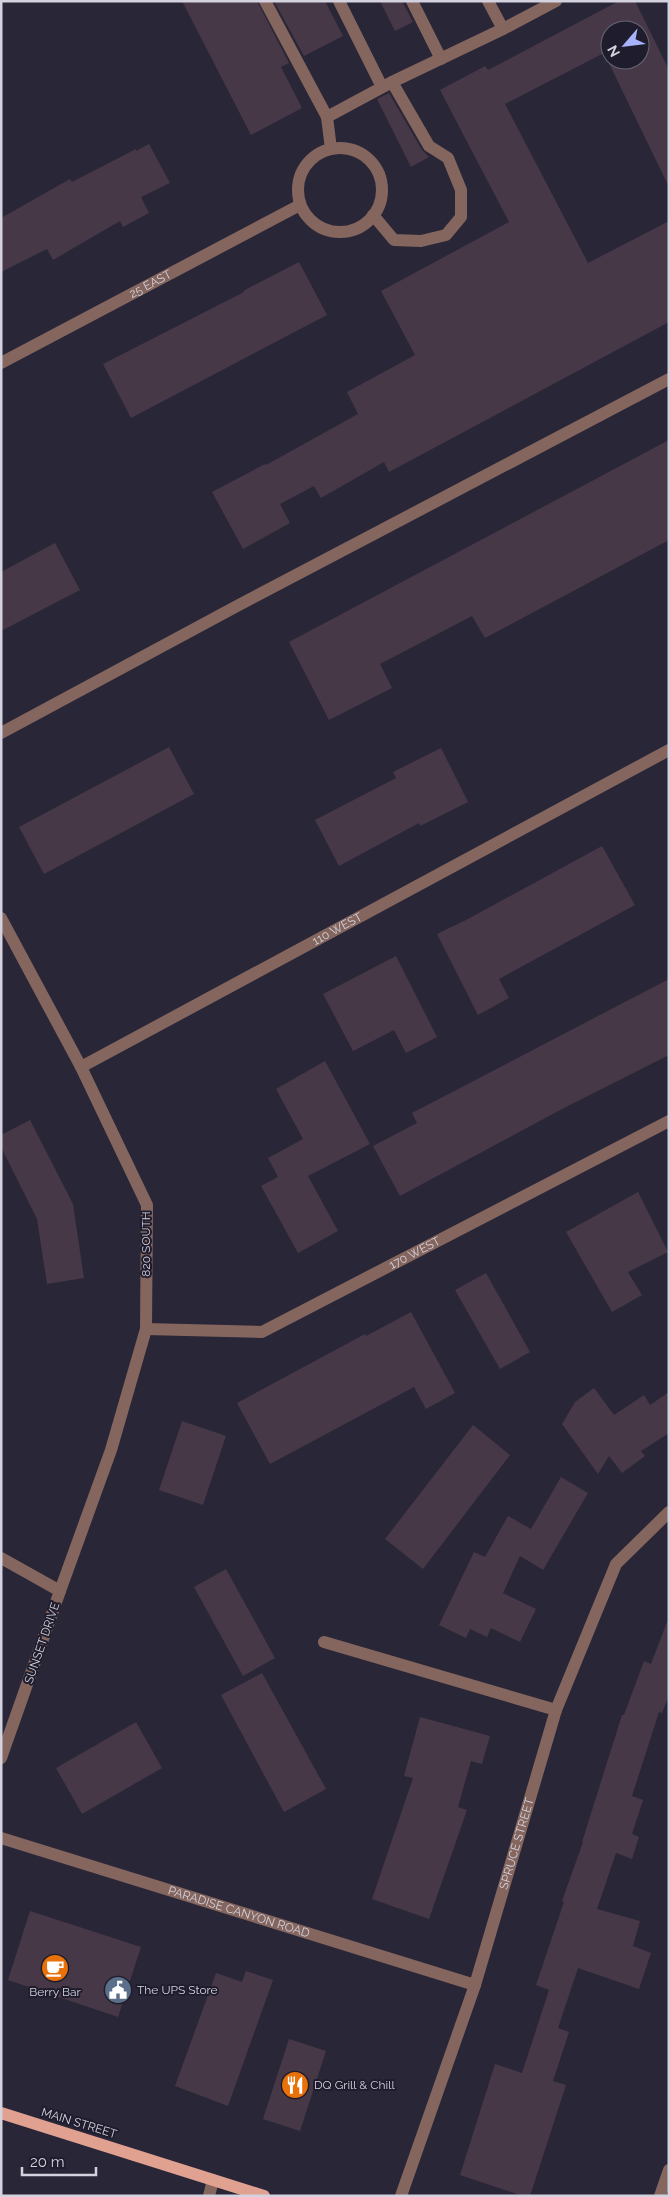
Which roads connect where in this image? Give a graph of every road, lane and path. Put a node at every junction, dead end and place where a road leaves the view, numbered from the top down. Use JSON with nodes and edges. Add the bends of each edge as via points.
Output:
{"nodes":[{"id":1,"x":265,"y":1,"type":"edge"},
{"id":2,"x":339,"y":1,"type":"edge"},
{"id":3,"x":412,"y":1,"type":"edge"},
{"id":4,"x":488,"y":1,"type":"edge"},
{"id":5,"x":556,"y":1,"type":"edge"},
{"id":6,"x":503,"y":29,"type":"junction"},
{"id":7,"x":441,"y":59,"type":"junction"},
{"id":8,"x":387,"y":85,"type":"junction"},
{"id":9,"x":327,"y":117,"type":"junction"},
{"id":10,"x":331,"y":148,"type":"junction"},
{"id":11,"x":300,"y":205,"type":"junction"},
{"id":12,"x":374,"y":215,"type":"junction"},
{"id":13,"x":1,"y":363,"type":"edge"},
{"id":14,"x":669,"y":378,"type":"edge"},
{"id":15,"x":1,"y":733,"type":"edge"},
{"id":16,"x":669,"y":750,"type":"edge"},
{"id":17,"x":1,"y":918,"type":"edge"},
{"id":18,"x":81,"y":1067,"type":"junction"},
{"id":19,"x":669,"y":1121,"type":"edge"},
{"id":20,"x":146,"y":1329,"type":"junction"},
{"id":21,"x":669,"y":1512,"type":"edge"},
{"id":22,"x":1,"y":1558,"type":"edge"},
{"id":23,"x":60,"y":1591,"type":"junction"},
{"id":24,"x":324,"y":1642,"type":"dead end"},
{"id":25,"x":556,"y":1710,"type":"junction"},
{"id":26,"x":1,"y":1758,"type":"edge"},
{"id":27,"x":1,"y":1838,"type":"edge"},
{"id":28,"x":476,"y":1985,"type":"junction"},
{"id":29,"x":1,"y":2113,"type":"edge"},
{"id":30,"x":669,"y":2170,"type":"edge"},
{"id":31,"x":213,"y":2180,"type":"junction"},
{"id":32,"x":209,"y":2196,"type":"edge"},
{"id":33,"x":264,"y":2196,"type":"edge"},
{"id":34,"x":401,"y":2196,"type":"edge"},
{"id":35,"x":660,"y":2196,"type":"edge"}],
"edges":[{"from":1,"to":9,"type":"street"},
{"from":2,"to":8,"type":"street"},
{"from":3,"to":7,"type":"street"},
{"from":4,"to":6,"type":"street"},
{"from":5,"to":6,"type":"street"},
{"from":6,"to":7,"type":"street"},
{"from":7,"to":8,"type":"street"},
{"from":8,"to":9,"type":"street"},
{"from":8,"to":12,"type":"street","via":[[430,146],[448,158],[460,190],[461,217],[446,235],[421,241],[394,240]]},
{"from":9,"to":10,"type":"street"},
{"from":10,"to":11,"type":"street","via":[[318,154],[300,176]]},
{"from":10,"to":12,"type":"street","via":[[346,148],[360,153],[375,168],[382,188]]},
{"from":11,"to":12,"type":"street","via":[[316,225],[340,232],[353,230]]},
{"from":11,"to":13,"type":"street","name":"25 EAST"},
{"from":14,"to":15,"type":"street"},
{"from":16,"to":18,"type":"street","name":"110 WEST"},
{"from":17,"to":18,"type":"street","name":"820 SOUTH"},
{"from":18,"to":20,"type":"street","name":"820 SOUTH","via":[[147,1205]]},
{"from":19,"to":20,"type":"street","name":"170 WEST","via":[[262,1332]]},
{"from":20,"to":23,"type":"street","name":"820 SOUTH","via":[[111,1450]]},
{"from":21,"to":25,"type":"street","name":"SPRUCE STREET","via":[[616,1564]]},
{"from":22,"to":23,"type":"street","name":"SUNSET DRIVE"},
{"from":23,"to":26,"type":"street","name":"SUNSET DRIVE"},
{"from":24,"to":25,"type":"street"},
{"from":25,"to":28,"type":"street","name":"SPRUCE STREET"},
{"from":27,"to":28,"type":"street","name":"PARADISE CANYON ROAD"},
{"from":28,"to":34,"type":"street","name":"SPRUCE STREET"},
{"from":29,"to":31,"type":"main road","name":"MAIN STREET"},
{"from":30,"to":35,"type":"street"},
{"from":31,"to":32,"type":"street"},
{"from":31,"to":33,"type":"main road","name":"MAIN STREET"}]}
